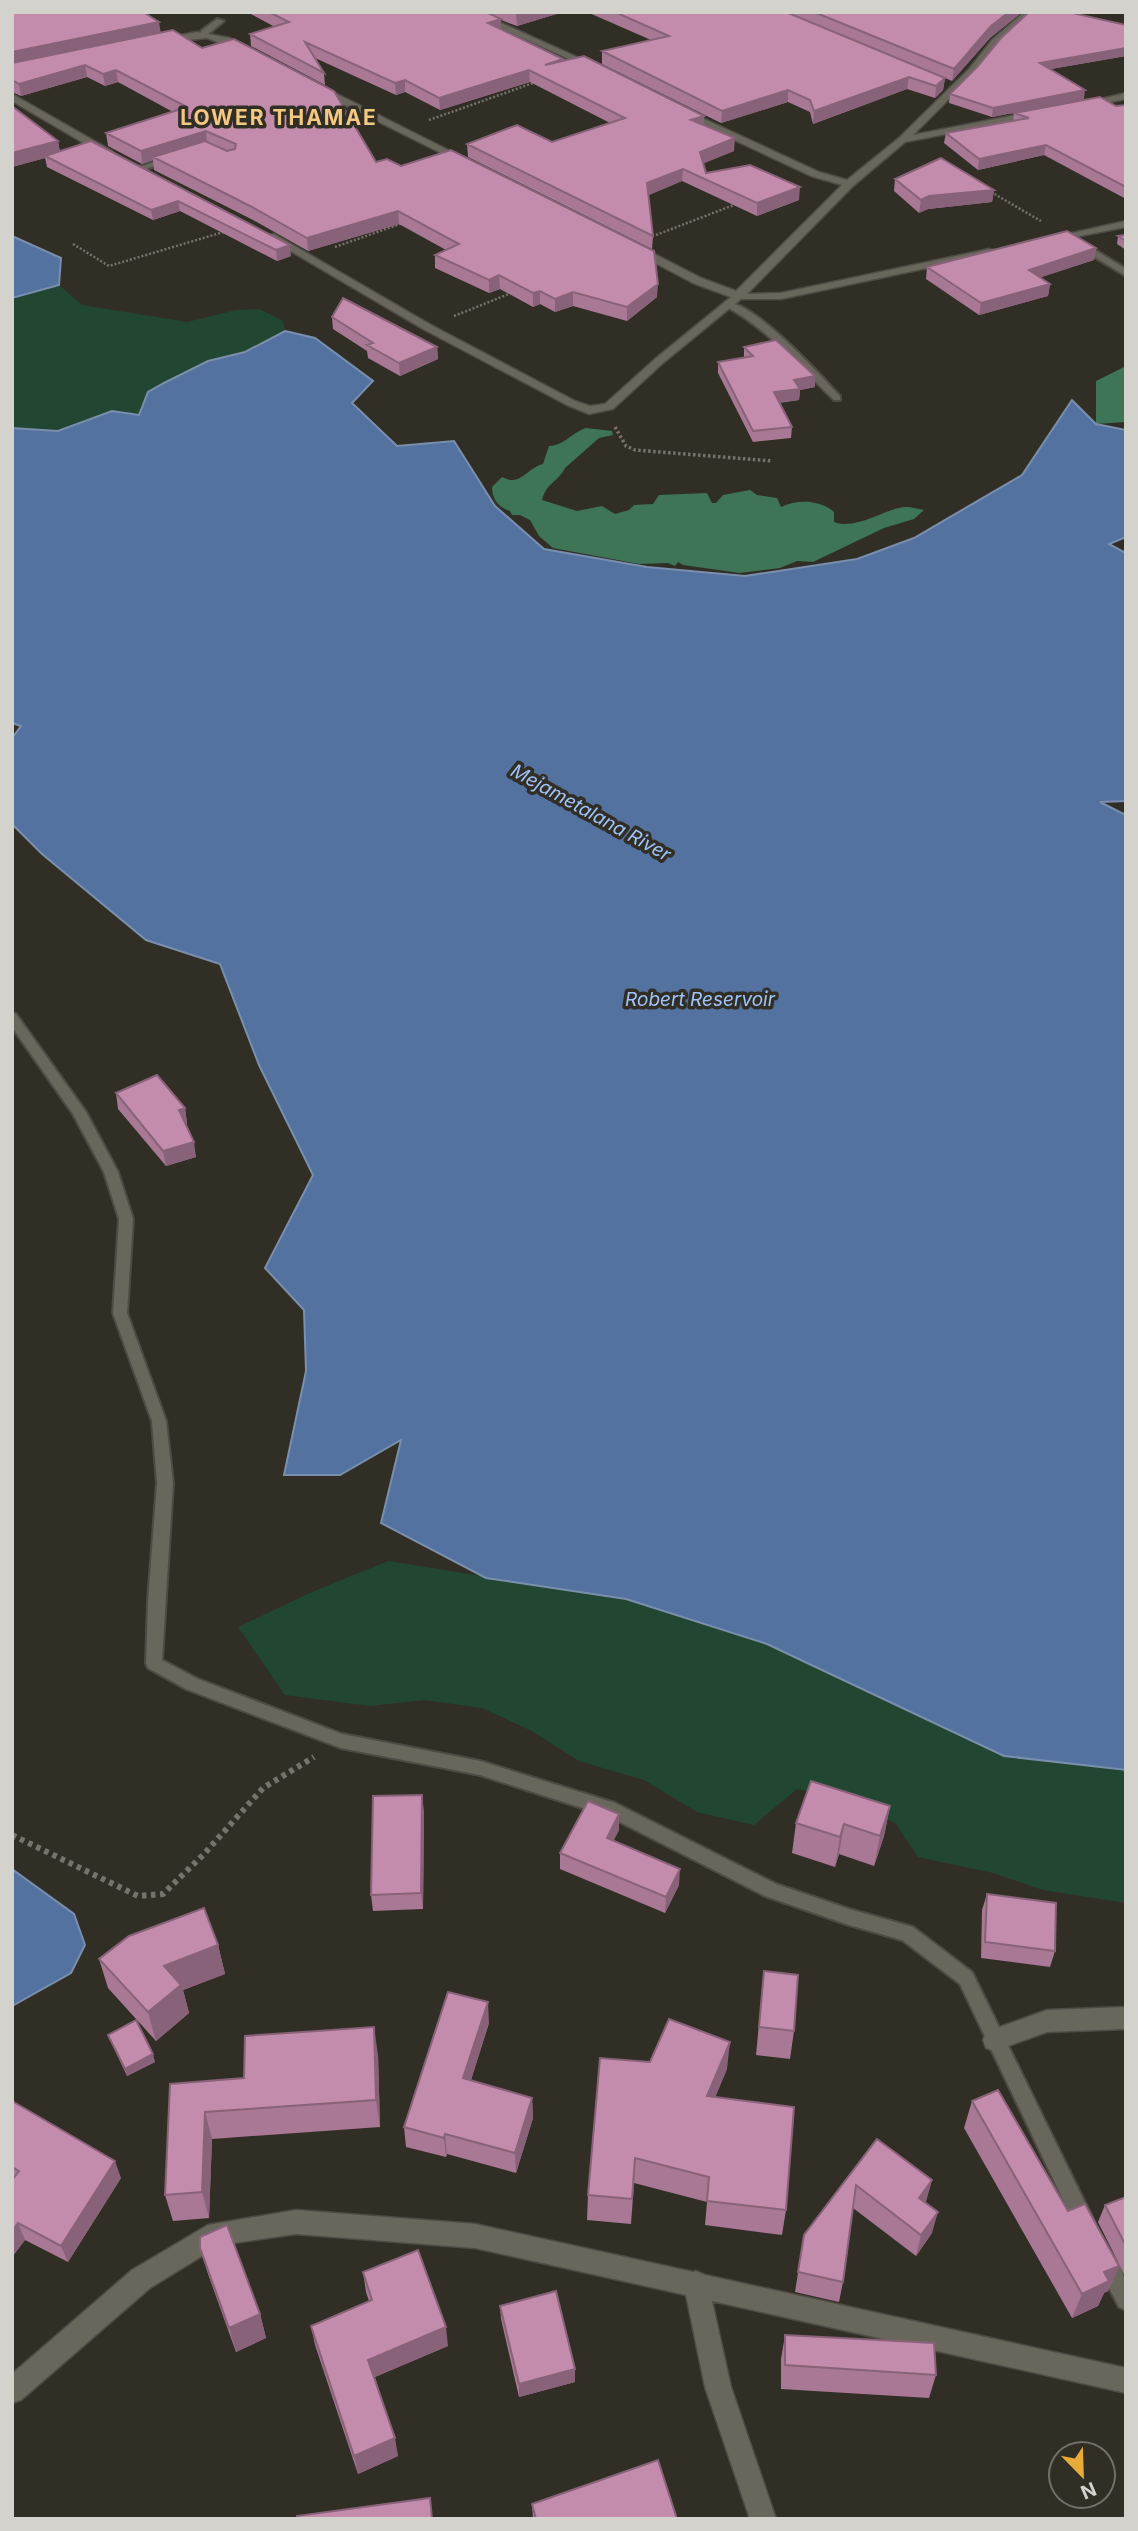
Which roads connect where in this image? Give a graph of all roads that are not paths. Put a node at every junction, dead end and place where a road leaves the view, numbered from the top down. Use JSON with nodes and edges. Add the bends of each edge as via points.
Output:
{"nodes":[{"id":1,"x":469,"y":12,"type":"edge"},
{"id":2,"x":1030,"y":12,"type":"edge"},
{"id":3,"x":220,"y":21,"type":"dead end"},
{"id":4,"x":204,"y":33,"type":"junction"},
{"id":5,"x":148,"y":43,"type":"edge"},
{"id":6,"x":264,"y":60,"type":"edge"},
{"id":7,"x":600,"y":69,"type":"edge"},
{"id":8,"x":942,"y":84,"type":"edge"},
{"id":9,"x":311,"y":85,"type":"edge"},
{"id":10,"x":954,"y":88,"type":"junction"},
{"id":11,"x":1126,"y":96,"type":"edge"},
{"id":12,"x":12,"y":97,"type":"edge"},
{"id":13,"x":670,"y":105,"type":"edge"},
{"id":14,"x":1069,"y":107,"type":"edge"},
{"id":15,"x":1046,"y":111,"type":"edge"},
{"id":16,"x":902,"y":140,"type":"junction"},
{"id":17,"x":185,"y":155,"type":"edge"},
{"id":18,"x":129,"y":164,"type":"junction"},
{"id":19,"x":475,"y":167,"type":"edge"},
{"id":20,"x":158,"y":180,"type":"edge"},
{"id":21,"x":849,"y":184,"type":"junction"},
{"id":22,"x":248,"y":224,"type":"edge"},
{"id":23,"x":1126,"y":224,"type":"edge"},
{"id":24,"x":1066,"y":236,"type":"junction"},
{"id":25,"x":618,"y":239,"type":"edge"},
{"id":26,"x":1040,"y":241,"type":"edge"},
{"id":27,"x":1002,"y":249,"type":"edge"},
{"id":28,"x":1126,"y":273,"type":"edge"},
{"id":29,"x":738,"y":296,"type":"junction"},
{"id":30,"x":728,"y":304,"type":"junction"},
{"id":31,"x":837,"y":398,"type":"dead end"},
{"id":32,"x":12,"y":1017,"type":"edge"},
{"id":33,"x":1126,"y":2018,"type":"edge"},
{"id":34,"x":994,"y":2040,"type":"junction"},
{"id":35,"x":696,"y":2283,"type":"junction"},
{"id":36,"x":1126,"y":2300,"type":"edge"},
{"id":37,"x":1126,"y":2381,"type":"edge"},
{"id":38,"x":12,"y":2391,"type":"edge"},
{"id":39,"x":763,"y":2519,"type":"edge"}],
"edges":[{"from":1,"to":7,"type":"street"},
{"from":2,"to":10,"type":"street","via":[[995,42]]},
{"from":3,"to":4,"type":"lane"},
{"from":4,"to":5,"type":"street"},
{"from":4,"to":6,"type":"street"},
{"from":8,"to":10,"type":"street"},
{"from":9,"to":19,"type":"street"},
{"from":10,"to":16,"type":"street"},
{"from":11,"to":14,"type":"street"},
{"from":12,"to":18,"type":"street"},
{"from":13,"to":21,"type":"street","via":[[815,174]]},
{"from":15,"to":16,"type":"street"},
{"from":16,"to":21,"type":"street"},
{"from":17,"to":18,"type":"lane"},
{"from":18,"to":20,"type":"street"},
{"from":21,"to":29,"type":"street"},
{"from":22,"to":30,"type":"street","via":[[483,357],[589,410],[610,407]]},
{"from":23,"to":24,"type":"street"},
{"from":24,"to":26,"type":"street"},
{"from":24,"to":28,"type":"lane"},
{"from":25,"to":29,"type":"street"},
{"from":27,"to":29,"type":"street","via":[[780,296]]},
{"from":29,"to":30,"type":"street"},
{"from":30,"to":31,"type":"lane","via":[[746,312]]},
{"from":32,"to":34,"type":"lane","via":[[79,1112],[111,1172],[126,1219],[120,1313],[159,1421],[165,1483],[154,1663],[192,1684],[341,1741],[480,1768],[615,1811],[771,1890],[907,1933],[965,1978]]},
{"from":33,"to":34,"type":"street","via":[[1047,2021]]},
{"from":34,"to":36,"type":"lane"},
{"from":35,"to":37,"type":"street"},
{"from":35,"to":38,"type":"street","via":[[475,2236],[296,2222],[217,2234],[141,2279]]},
{"from":35,"to":39,"type":"street","via":[[719,2387]]}]}
